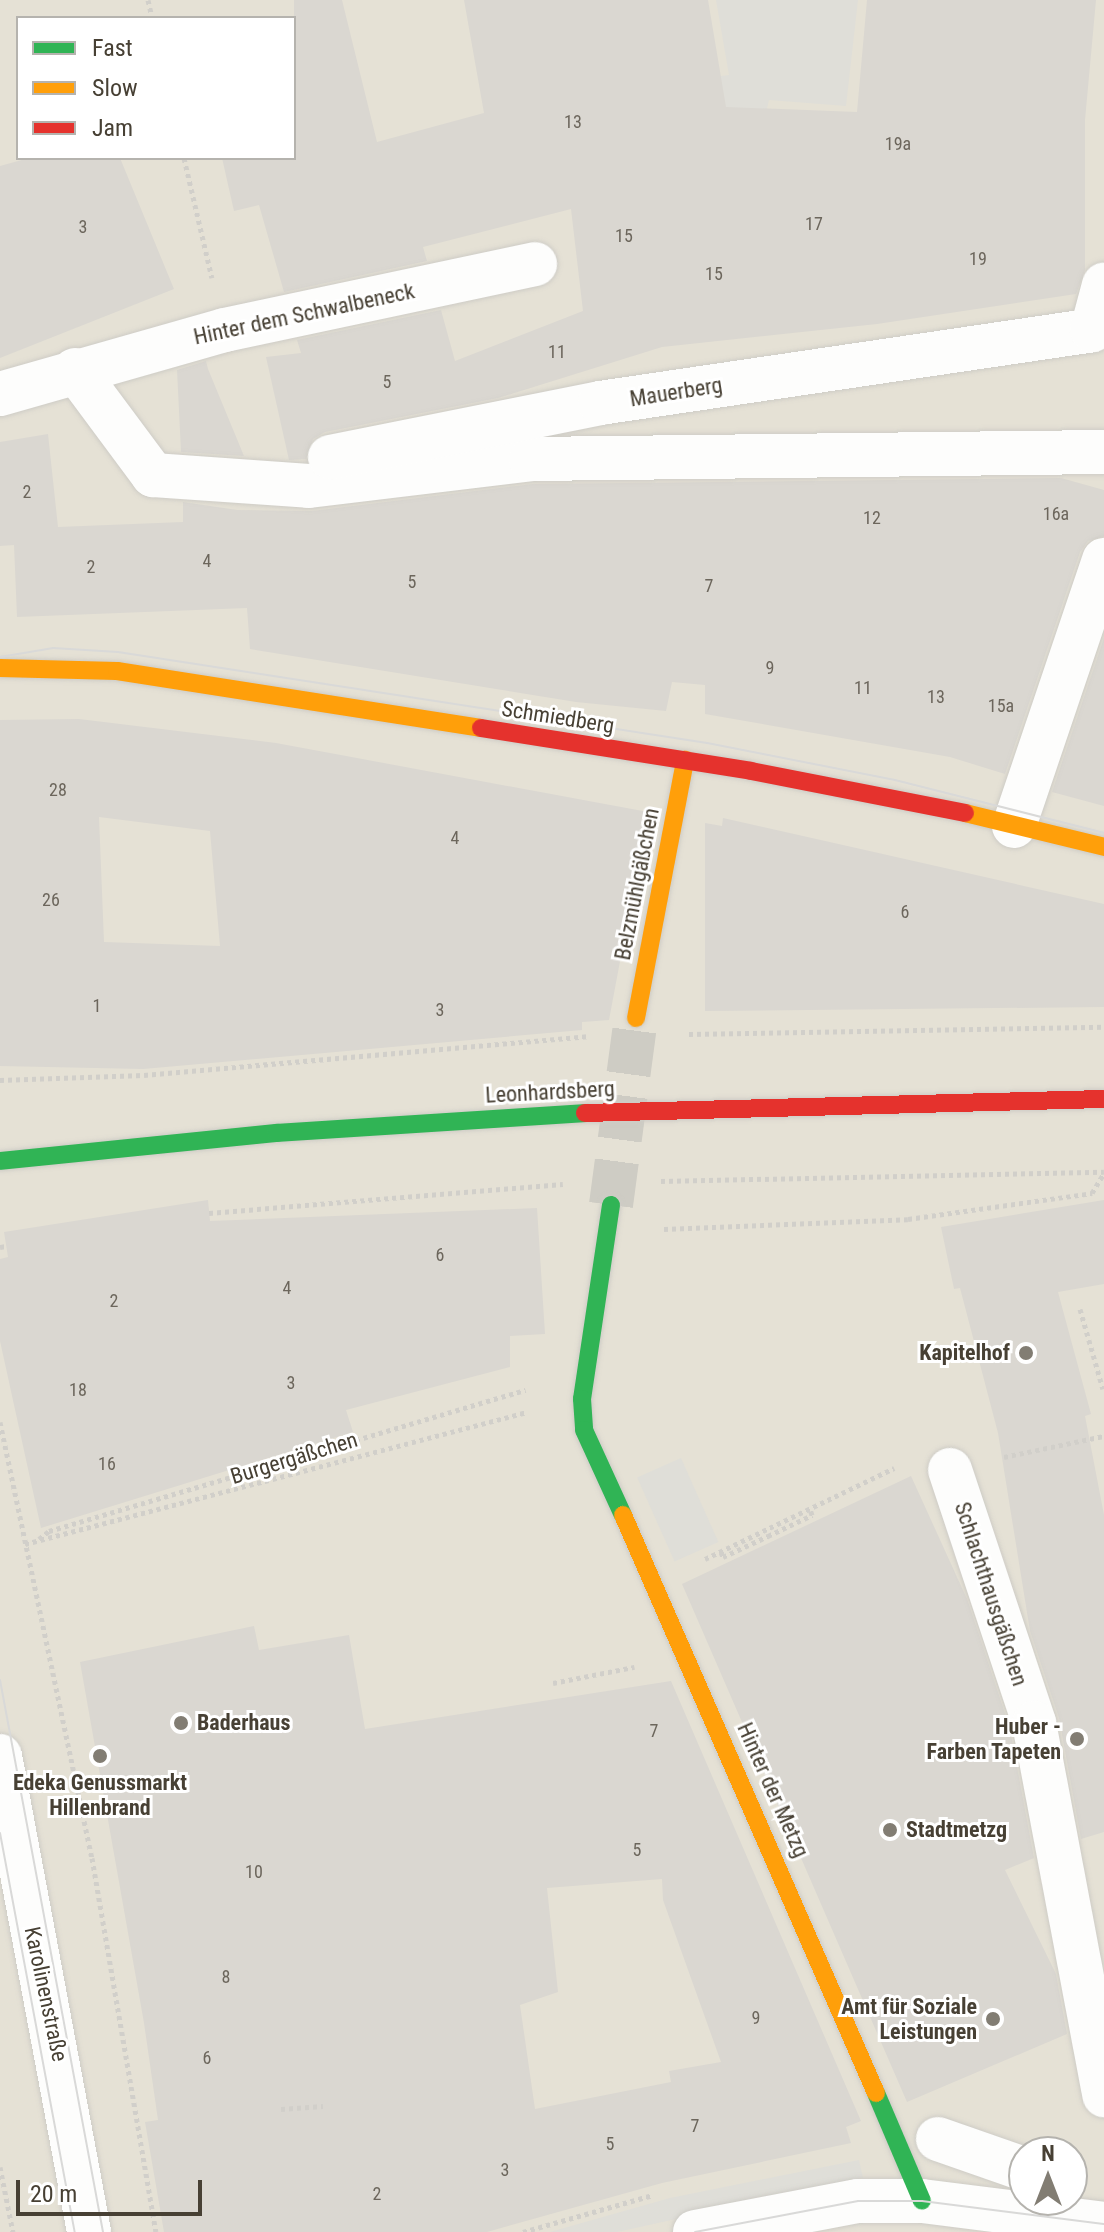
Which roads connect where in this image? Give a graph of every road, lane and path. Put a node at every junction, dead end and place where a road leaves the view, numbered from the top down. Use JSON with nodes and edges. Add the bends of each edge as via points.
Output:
{"nodes":[{"id":1,"x":184,"y":160,"type":"edge"},
{"id":2,"x":535,"y":264,"type":"dead end"},
{"id":3,"x":1104,"y":285,"type":"edge"},
{"id":4,"x":225,"y":330,"type":"junction"},
{"id":5,"x":75,"y":370,"type":"junction"},
{"id":6,"x":0,"y":394,"type":"edge"},
{"id":7,"x":1104,"y":452,"type":"edge"},
{"id":8,"x":217,"y":477,"type":"junction"},
{"id":9,"x":1104,"y":560,"type":"edge"},
{"id":10,"x":0,"y":668,"type":"edge"},
{"id":11,"x":685,"y":760,"type":"junction"},
{"id":12,"x":1014,"y":826,"type":"junction"},
{"id":13,"x":1104,"y":847,"type":"edge"},
{"id":14,"x":636,"y":1018,"type":"tunnel mouth"},
{"id":15,"x":1104,"y":1027,"type":"edge"},
{"id":16,"x":679,"y":1035,"type":"dead end"},
{"id":17,"x":602,"y":1036,"type":"dead end"},
{"id":18,"x":0,"y":1080,"type":"edge"},
{"id":19,"x":1104,"y":1099,"type":"edge"},
{"id":20,"x":0,"y":1161,"type":"edge"},
{"id":21,"x":1104,"y":1173,"type":"edge"},
{"id":22,"x":611,"y":1205,"type":"tunnel mouth"},
{"id":23,"x":653,"y":1229,"type":"dead end"},
{"id":24,"x":1080,"y":1309,"type":"dead end"},
{"id":25,"x":540,"y":1386,"type":"dead end"},
{"id":26,"x":1104,"y":1390,"type":"edge"},
{"id":27,"x":540,"y":1408,"type":"dead end"},
{"id":28,"x":0,"y":1422,"type":"edge"},
{"id":29,"x":1104,"y":1436,"type":"edge"},
{"id":30,"x":950,"y":1470,"type":"junction"},
{"id":31,"x":810,"y":1509,"type":"junction"},
{"id":32,"x":35,"y":1542,"type":"junction"},
{"id":33,"x":25,"y":1544,"type":"junction"},
{"id":34,"x":721,"y":1552,"type":"junction"},
{"id":35,"x":653,"y":1584,"type":"junction"},
{"id":36,"x":685,"y":1652,"type":"junction"},
{"id":37,"x":553,"y":1683,"type":"dead end"},
{"id":38,"x":0,"y":1756,"type":"edge"},
{"id":39,"x":1104,"y":2095,"type":"edge"},
{"id":40,"x":323,"y":2106,"type":"dead end"},
{"id":41,"x":281,"y":2109,"type":"dead end"},
{"id":42,"x":938,"y":2139,"type":"dead end"},
{"id":43,"x":1008,"y":2163,"type":"edge"},
{"id":44,"x":0,"y":2167,"type":"edge"},
{"id":45,"x":922,"y":2201,"type":"junction"},
{"id":46,"x":1007,"y":2221,"type":"edge"},
{"id":47,"x":1104,"y":2224,"type":"edge"},
{"id":48,"x":13,"y":2232,"type":"edge"},
{"id":49,"x":89,"y":2232,"type":"edge"},
{"id":50,"x":156,"y":2232,"type":"edge"},
{"id":51,"x":695,"y":2232,"type":"edge"}],
"edges":[{"from":1,"to":4,"type":"path"},
{"from":2,"to":4,"type":"street","name":"Hinter dem Schwalbeneck"},
{"from":3,"to":8,"type":"street","name":"Mauerberg","via":[[1092,330],[600,403]]},
{"from":4,"to":5,"type":"street","name":"Hinter dem Schwalbeneck"},
{"from":5,"to":6,"type":"street","name":"Hinter dem Schwalbeneck"},
{"from":5,"to":8,"type":"street","name":"Mauerberg","via":[[153,475]]},
{"from":7,"to":8,"type":"street","name":"Mauerberg","via":[[531,459],[309,486]]},
{"from":9,"to":12,"type":"street"},
{"from":10,"to":11,"type":"street","name":"Schmiedberg","via":[[117,671]]},
{"from":11,"to":12,"type":"street","name":"Schmiedberg"},
{"from":11,"to":14,"type":"street","name":"Belzmühlgäßchen"},
{"from":12,"to":13,"type":"street","name":"Schmiedberg"},
{"from":15,"to":16,"type":"path"},
{"from":17,"to":18,"type":"path","via":[[572,1034],[144,1075]]},
{"from":19,"to":20,"type":"street","name":"Leonhardsberg","via":[[595,1112],[277,1133]]},
{"from":21,"to":23,"type":"path","via":[[1092,1193],[908,1219]]},
{"from":22,"to":35,"type":"street","name":"Hinter der Metzg","via":[[582,1399],[584,1430]]},
{"from":24,"to":26,"type":"path"},
{"from":25,"to":32,"type":"path","name":"Burgergäßchen","via":[[49,1531]]},
{"from":27,"to":32,"type":"path"},
{"from":28,"to":33,"type":"path"},
{"from":29,"to":30,"type":"path"},
{"from":30,"to":31,"type":"path","via":[[906,1463]]},
{"from":30,"to":39,"type":"street","name":"Schlachthausgäßchen","via":[[1034,1723]]},
{"from":31,"to":34,"type":"path"},
{"from":31,"to":34,"type":"path","via":[[812,1515],[770,1539],[723,1557]]},
{"from":32,"to":33,"type":"path"},
{"from":33,"to":50,"type":"path","via":[[92,1858]]},
{"from":34,"to":35,"type":"path"},
{"from":35,"to":36,"type":"street","name":"Hinter der Metzg"},
{"from":36,"to":37,"type":"path"},
{"from":36,"to":45,"type":"street","name":"Hinter der Metzg"},
{"from":38,"to":49,"type":"street","name":"Karolinenstraße"},
{"from":40,"to":41,"type":"path"},
{"from":42,"to":43,"type":"street"},
{"from":44,"to":48,"type":"path"},
{"from":45,"to":46,"type":"street"},
{"from":45,"to":51,"type":"street","via":[[858,2201]]},
{"from":46,"to":47,"type":"street"}]}
